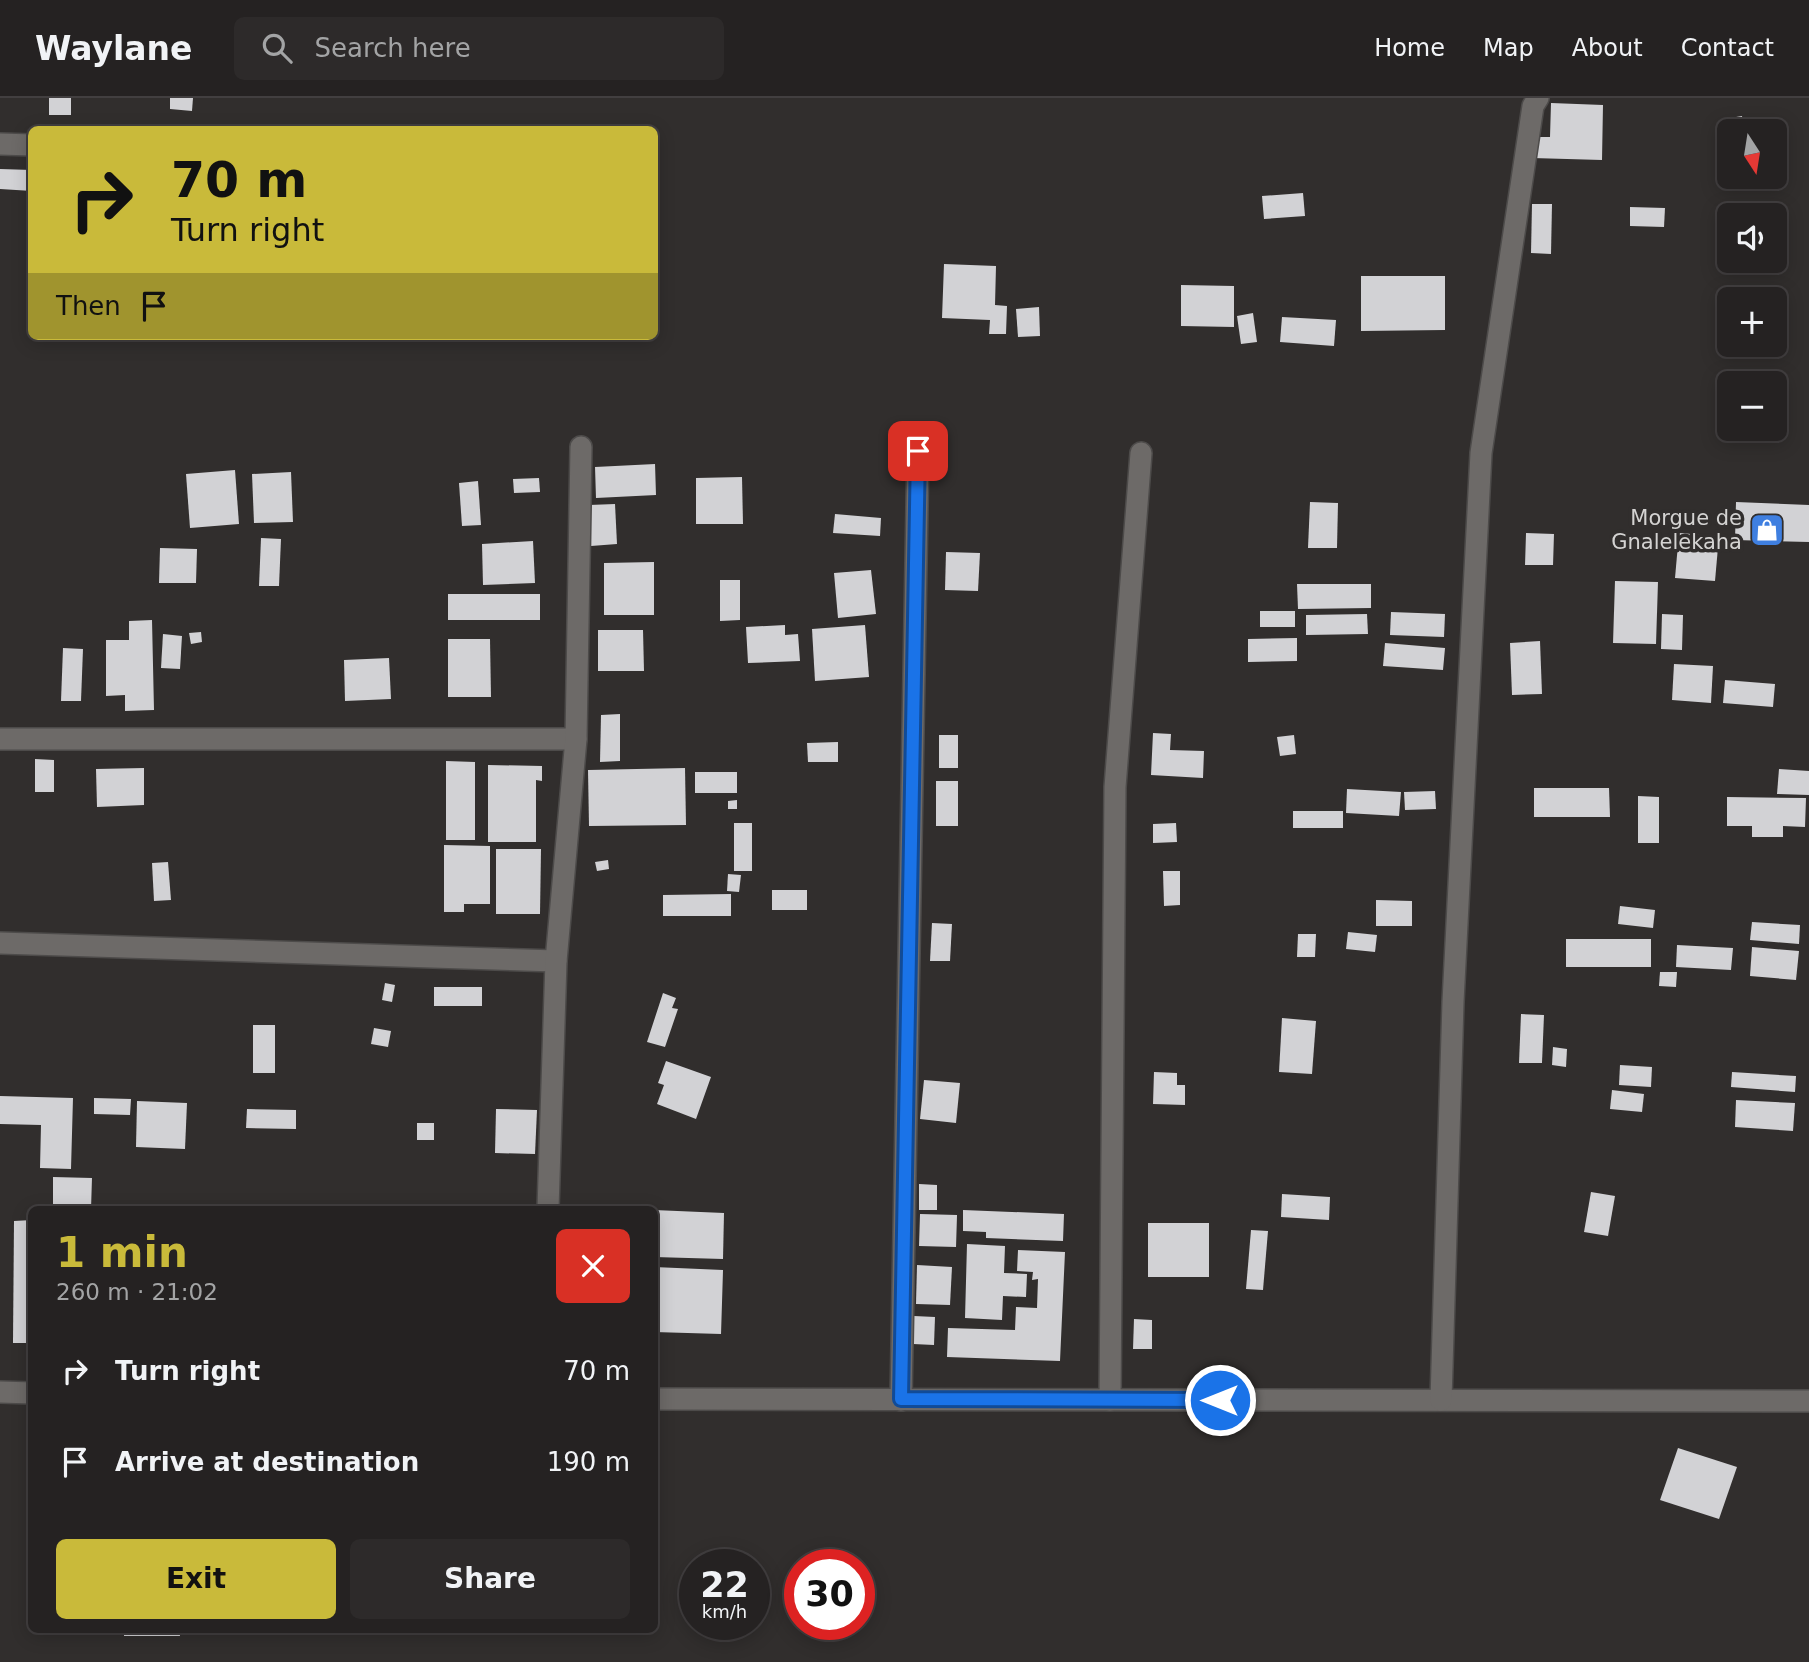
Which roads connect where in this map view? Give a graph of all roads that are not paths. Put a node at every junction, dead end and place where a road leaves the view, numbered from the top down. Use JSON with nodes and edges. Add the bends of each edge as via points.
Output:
{"nodes":[{"id":1,"x":1538,"y":98,"type":"edge"},
{"id":2,"x":0,"y":144,"type":"edge"},
{"id":3,"x":28,"y":145,"type":"edge"},
{"id":4,"x":581,"y":447,"type":"dead end"},
{"id":5,"x":918,"y":451,"type":"dead end"},
{"id":6,"x":1141,"y":453,"type":"dead end"},
{"id":7,"x":0,"y":739,"type":"edge"},
{"id":8,"x":576,"y":739,"type":"junction"},
{"id":9,"x":0,"y":943,"type":"edge"},
{"id":10,"x":556,"y":961,"type":"junction"},
{"id":11,"x":548,"y":1206,"type":"edge"},
{"id":12,"x":0,"y":1392,"type":"edge"},
{"id":13,"x":28,"y":1392,"type":"edge"},
{"id":14,"x":658,"y":1399,"type":"edge"},
{"id":15,"x":901,"y":1399,"type":"junction"},
{"id":16,"x":1110,"y":1400,"type":"junction"},
{"id":17,"x":1441,"y":1400,"type":"junction"},
{"id":18,"x":1809,"y":1401,"type":"edge"}],
"edges":[{"from":1,"to":17,"type":"street","via":[[1533,106],[1481,453],[1453,1002]]},
{"from":2,"to":3,"type":"street"},
{"from":4,"to":8,"type":"street"},
{"from":5,"to":15,"type":"street"},
{"from":6,"to":16,"type":"street","via":[[1115,787]]},
{"from":7,"to":8,"type":"street"},
{"from":8,"to":10,"type":"street"},
{"from":9,"to":10,"type":"street"},
{"from":10,"to":11,"type":"street"},
{"from":12,"to":13,"type":"street"},
{"from":14,"to":15,"type":"street"},
{"from":15,"to":16,"type":"street"},
{"from":16,"to":17,"type":"street"},
{"from":17,"to":18,"type":"street"}]}
